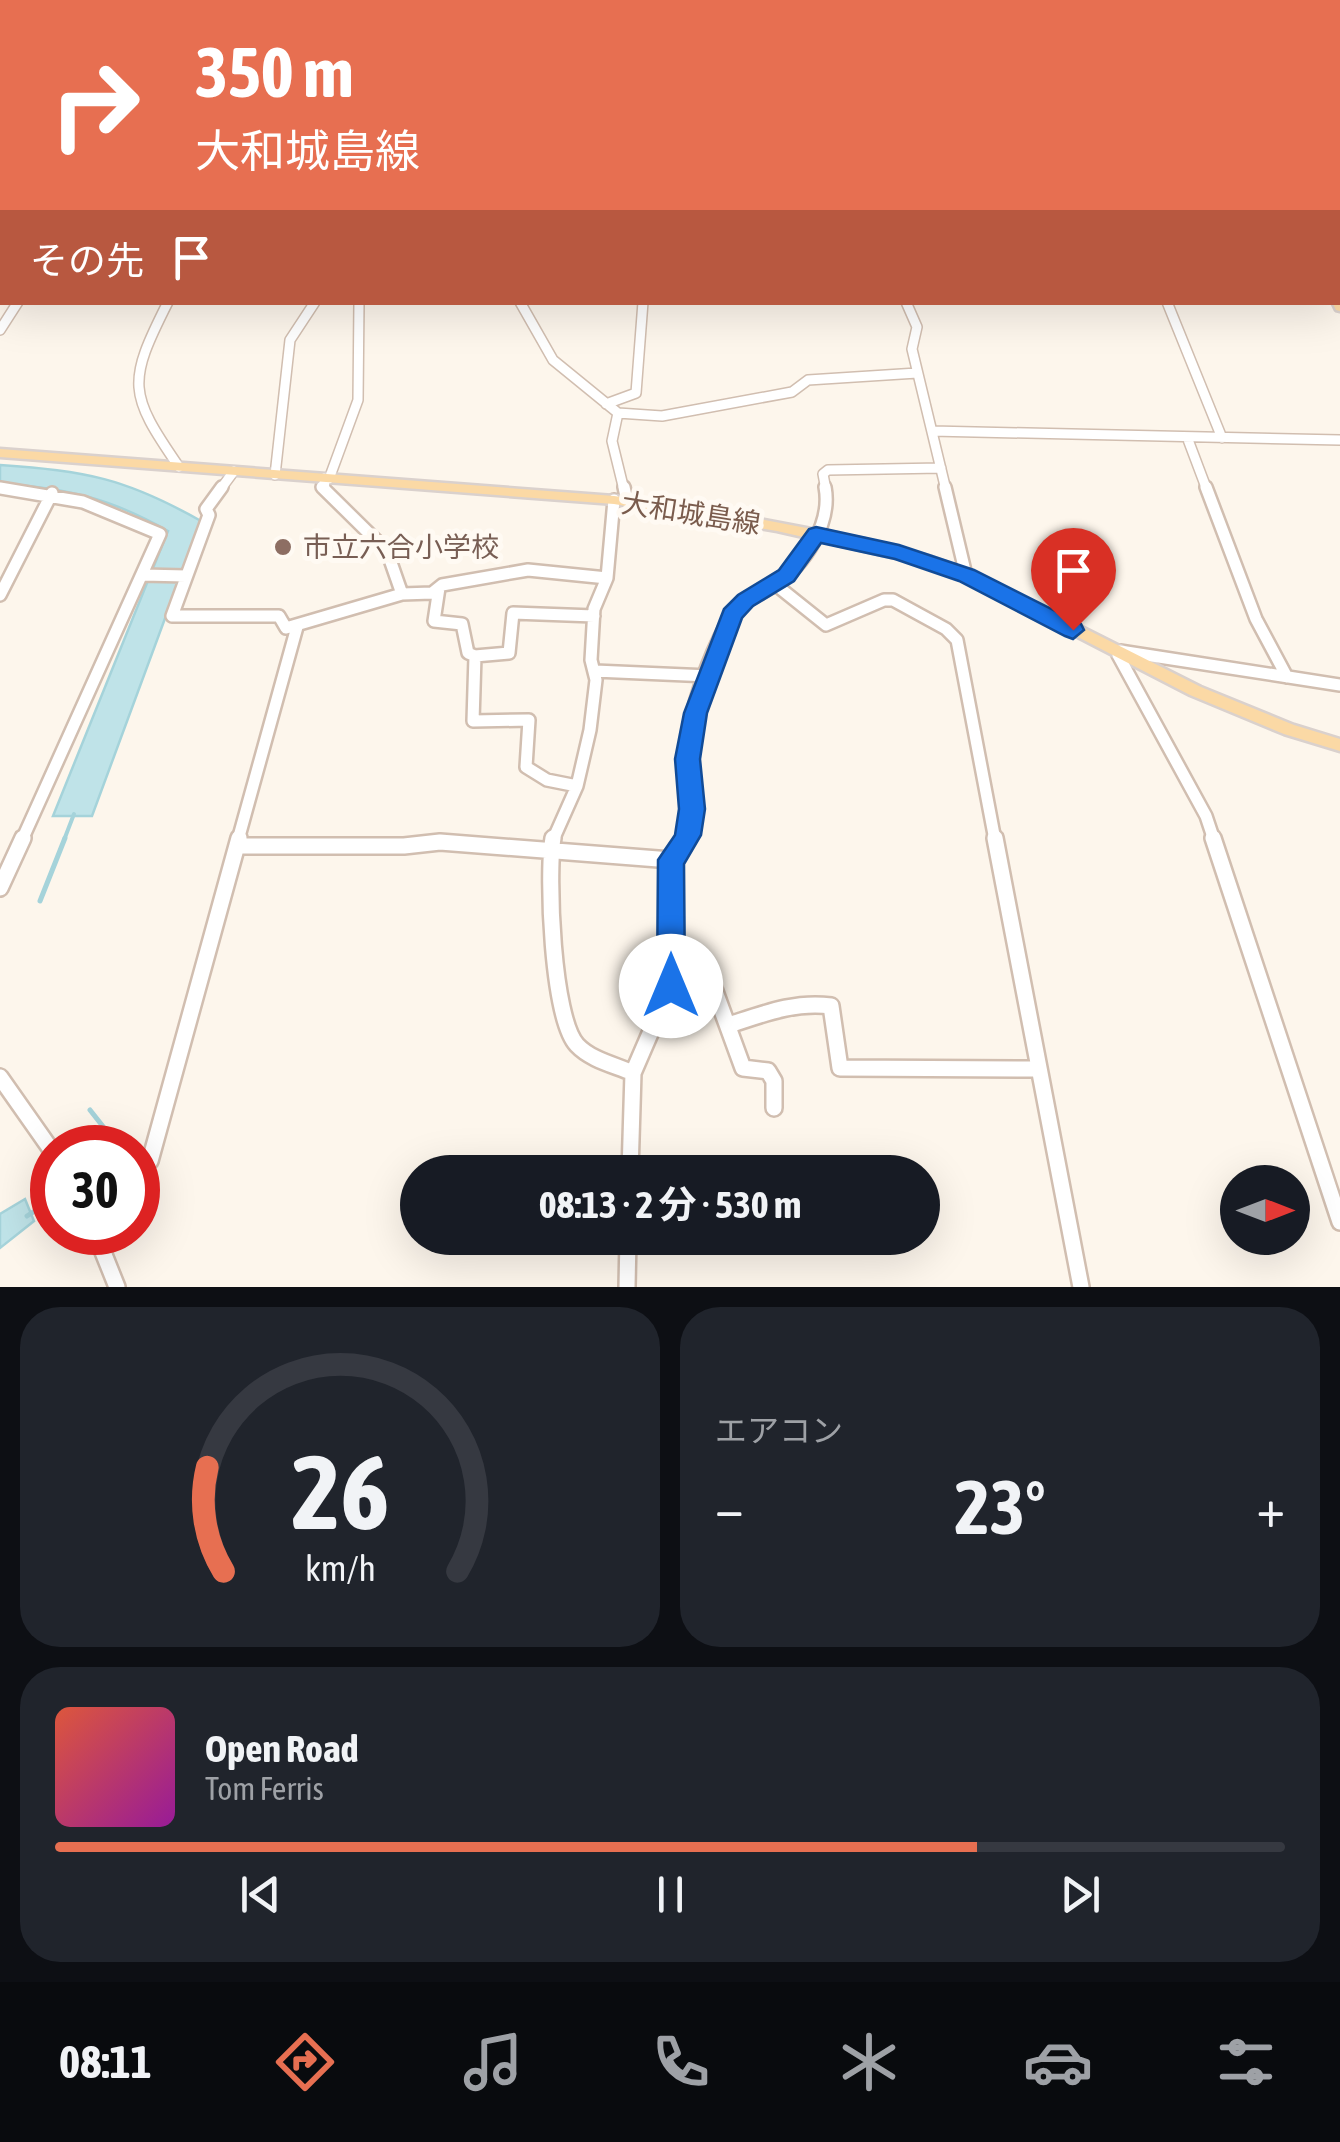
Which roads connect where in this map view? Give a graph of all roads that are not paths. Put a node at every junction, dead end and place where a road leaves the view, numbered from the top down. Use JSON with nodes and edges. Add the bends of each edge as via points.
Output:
{"nodes":[{"id":1,"x":16,"y":305,"type":"edge"},
{"id":2,"x":167,"y":305,"type":"edge"},
{"id":3,"x":312,"y":305,"type":"edge"},
{"id":4,"x":359,"y":305,"type":"edge"},
{"id":5,"x":522,"y":305,"type":"edge"},
{"id":6,"x":642,"y":305,"type":"edge"},
{"id":7,"x":907,"y":305,"type":"edge"},
{"id":8,"x":1167,"y":305,"type":"edge"},
{"id":9,"x":0,"y":330,"type":"edge"},
{"id":10,"x":918,"y":373,"type":"junction"},
{"id":11,"x":606,"y":404,"type":"junction"},
{"id":12,"x":618,"y":413,"type":"junction"},
{"id":13,"x":932,"y":431,"type":"junction"},
{"id":14,"x":1187,"y":436,"type":"junction"},
{"id":15,"x":1222,"y":438,"type":"junction"},
{"id":16,"x":1340,"y":440,"type":"edge"},
{"id":17,"x":0,"y":453,"type":"edge"},
{"id":18,"x":179,"y":466,"type":"junction"},
{"id":19,"x":942,"y":468,"type":"junction"},
{"id":20,"x":234,"y":472,"type":"junction"},
{"id":21,"x":275,"y":475,"type":"junction"},
{"id":22,"x":326,"y":479,"type":"junction"},
{"id":23,"x":0,"y":488,"type":"edge"},
{"id":24,"x":52,"y":494,"type":"junction"},
{"id":25,"x":620,"y":501,"type":"junction"},
{"id":26,"x":816,"y":534,"type":"junction"},
{"id":27,"x":966,"y":575,"type":"junction"},
{"id":28,"x":148,"y":576,"type":"junction"},
{"id":29,"x":186,"y":576,"type":"junction"},
{"id":30,"x":607,"y":578,"type":"junction"},
{"id":31,"x":776,"y":585,"type":"junction"},
{"id":32,"x":439,"y":588,"type":"junction"},
{"id":33,"x":402,"y":594,"type":"junction"},
{"id":34,"x":0,"y":595,"type":"edge"},
{"id":35,"x":594,"y":616,"type":"junction"},
{"id":36,"x":297,"y":627,"type":"junction"},
{"id":37,"x":1112,"y":652,"type":"junction"},
{"id":38,"x":474,"y":656,"type":"junction"},
{"id":39,"x":595,"y":671,"type":"junction"},
{"id":40,"x":709,"y":676,"type":"junction"},
{"id":41,"x":1287,"y":676,"type":"junction"},
{"id":42,"x":1340,"y":685,"type":"edge"},
{"id":43,"x":1340,"y":745,"type":"edge"},
{"id":44,"x":577,"y":786,"type":"junction"},
{"id":45,"x":238,"y":846,"type":"junction"},
{"id":46,"x":551,"y":850,"type":"junction"},
{"id":47,"x":671,"y":860,"type":"junction"},
{"id":48,"x":0,"y":888,"type":"edge"},
{"id":49,"x":671,"y":977,"type":"junction"},
{"id":50,"x":729,"y":1025,"type":"junction"},
{"id":51,"x":1039,"y":1069,"type":"junction"},
{"id":52,"x":633,"y":1073,"type":"junction"},
{"id":53,"x":0,"y":1077,"type":"edge"},
{"id":54,"x":774,"y":1108,"type":"dead end"},
{"id":55,"x":34,"y":1125,"type":"edge"},
{"id":56,"x":160,"y":1125,"type":"edge"},
{"id":57,"x":631,"y":1155,"type":"edge"},
{"id":58,"x":1340,"y":1222,"type":"edge"},
{"id":59,"x":104,"y":1255,"type":"edge"},
{"id":60,"x":628,"y":1255,"type":"edge"},
{"id":61,"x":117,"y":1287,"type":"edge"},
{"id":62,"x":627,"y":1287,"type":"edge"},
{"id":63,"x":1081,"y":1287,"type":"edge"}],
"edges":[{"from":1,"to":9,"type":"street"},
{"from":2,"to":18,"type":"street","via":[[135,371],[137,400]]},
{"from":3,"to":21,"type":"street","via":[[290,340]]},
{"from":4,"to":22,"type":"street","via":[[358,400]]},
{"from":5,"to":11,"type":"street","via":[[554,360]]},
{"from":6,"to":11,"type":"street","via":[[636,393]]},
{"from":7,"to":10,"type":"street","via":[[917,327],[912,349]]},
{"from":8,"to":15,"type":"street"},
{"from":10,"to":12,"type":"street","via":[[808,380],[792,392],[662,416]]},
{"from":10,"to":13,"type":"street"},
{"from":11,"to":12,"type":"street"},
{"from":12,"to":25,"type":"street","via":[[612,441]]},
{"from":13,"to":14,"type":"street"},
{"from":13,"to":19,"type":"street"},
{"from":14,"to":15,"type":"street"},
{"from":14,"to":41,"type":"street","via":[[1256,619]]},
{"from":15,"to":16,"type":"street"},
{"from":17,"to":18,"type":"main road","name":"大和城島線"},
{"from":18,"to":20,"type":"main road","name":"大和城島線"},
{"from":19,"to":26,"type":"street","via":[[828,470],[828,515]]},
{"from":19,"to":27,"type":"street"},
{"from":20,"to":21,"type":"main road","name":"大和城島線"},
{"from":20,"to":29,"type":"street","via":[[206,509],[210,515]]},
{"from":21,"to":22,"type":"main road","name":"大和城島線"},
{"from":22,"to":25,"type":"main road","name":"大和城島線"},
{"from":22,"to":33,"type":"street","via":[[322,487],[386,551]]},
{"from":23,"to":24,"type":"street"},
{"from":24,"to":28,"type":"street","via":[[120,511],[160,534]]},
{"from":24,"to":34,"type":"street"},
{"from":25,"to":26,"type":"main road","name":"大和城島線"},
{"from":25,"to":30,"type":"street"},
{"from":26,"to":27,"type":"main road","name":"大和城島線"},
{"from":26,"to":31,"type":"street"},
{"from":27,"to":37,"type":"main road","name":"大和城島線"},
{"from":28,"to":29,"type":"street"},
{"from":28,"to":48,"type":"street"},
{"from":29,"to":36,"type":"street","via":[[172,616],[279,616],[286,628]]},
{"from":30,"to":32,"type":"street","via":[[528,570]]},
{"from":30,"to":35,"type":"street"},
{"from":31,"to":40,"type":"street","via":[[732,614]]},
{"from":31,"to":51,"type":"street","via":[[826,625],[893,600],[957,640]]},
{"from":32,"to":33,"type":"street"},
{"from":32,"to":38,"type":"street","via":[[434,621],[462,624]]},
{"from":33,"to":36,"type":"street"},
{"from":35,"to":38,"type":"street","via":[[513,613],[509,653]]},
{"from":35,"to":39,"type":"street"},
{"from":36,"to":45,"type":"street"},
{"from":37,"to":41,"type":"street"},
{"from":37,"to":43,"type":"main road","name":"大和城島線","via":[[1231,709]]},
{"from":37,"to":58,"type":"street","via":[[1206,816]]},
{"from":38,"to":44,"type":"street","via":[[472,721],[529,720],[526,766],[547,780]]},
{"from":39,"to":40,"type":"street"},
{"from":39,"to":44,"type":"street"},
{"from":40,"to":47,"type":"street","via":[[688,738],[688,835]]},
{"from":41,"to":42,"type":"street"},
{"from":44,"to":46,"type":"street"},
{"from":45,"to":46,"type":"street","via":[[440,842]]},
{"from":45,"to":56,"type":"street"},
{"from":46,"to":47,"type":"street"},
{"from":46,"to":52,"type":"street","via":[[565,1025],[584,1050]]},
{"from":47,"to":49,"type":"street"},
{"from":49,"to":50,"type":"street","via":[[709,975]]},
{"from":49,"to":52,"type":"street"},
{"from":50,"to":51,"type":"street","via":[[798,1003],[818,1004],[831,1006],[840,1068]]},
{"from":50,"to":54,"type":"street","via":[[743,1068],[768,1071],[774,1081]]},
{"from":51,"to":63,"type":"street"},
{"from":52,"to":57,"type":"street"},
{"from":53,"to":55,"type":"street"},
{"from":59,"to":61,"type":"street"},
{"from":60,"to":62,"type":"street"}]}
